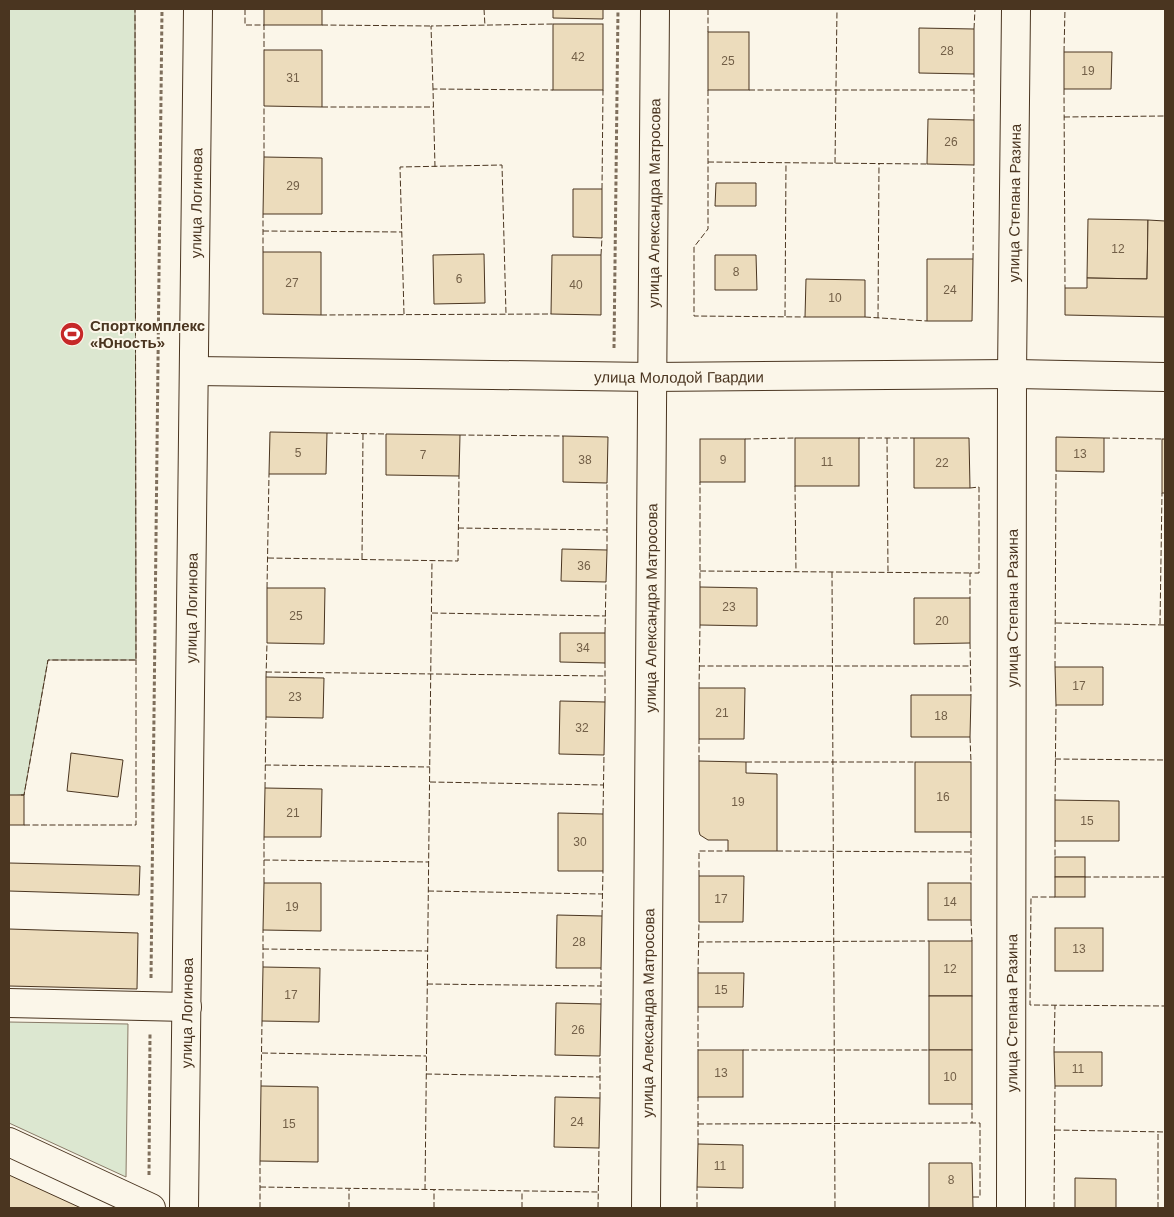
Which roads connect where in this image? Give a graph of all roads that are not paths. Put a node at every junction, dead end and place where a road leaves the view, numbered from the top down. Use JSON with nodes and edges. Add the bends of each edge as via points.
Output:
{"nodes":[{"id":1,"x":198,"y":9,"type":"edge"},
{"id":2,"x":655,"y":9,"type":"edge"},
{"id":3,"x":1016,"y":9,"type":"edge"},
{"id":4,"x":194,"y":370,"type":"junction"},
{"id":5,"x":1012,"y":374,"type":"junction"},
{"id":6,"x":652,"y":377,"type":"junction"},
{"id":7,"x":1165,"y":377,"type":"edge"},
{"id":8,"x":9,"y":1003,"type":"edge"},
{"id":9,"x":187,"y":1007,"type":"junction"},
{"id":10,"x":9,"y":1142,"type":"edge"},
{"id":11,"x":150,"y":1208,"type":"edge"},
{"id":12,"x":184,"y":1208,"type":"edge"},
{"id":13,"x":646,"y":1208,"type":"edge"},
{"id":14,"x":1011,"y":1208,"type":"edge"}],
"edges":[{"from":1,"to":4,"type":"street","name":"улица Логинова"},
{"from":2,"to":6,"type":"street","name":"улица Александра Матросова"},
{"from":3,"to":5,"type":"street","name":"улица Степана Разина"},
{"from":4,"to":6,"type":"street","name":"улица Молодой Гвардии"},
{"from":4,"to":9,"type":"street","name":"улица Логинова"},
{"from":5,"to":6,"type":"street","name":"улица Молодой Гвардии"},
{"from":5,"to":7,"type":"street","name":"улица Молодой Гвардии"},
{"from":5,"to":14,"type":"street","name":"улица Степана Разина"},
{"from":6,"to":13,"type":"street","name":"улица Александра Матросова"},
{"from":8,"to":9,"type":"street"},
{"from":9,"to":12,"type":"street","name":"улица Логинова"},
{"from":10,"to":11,"type":"street"}]}
